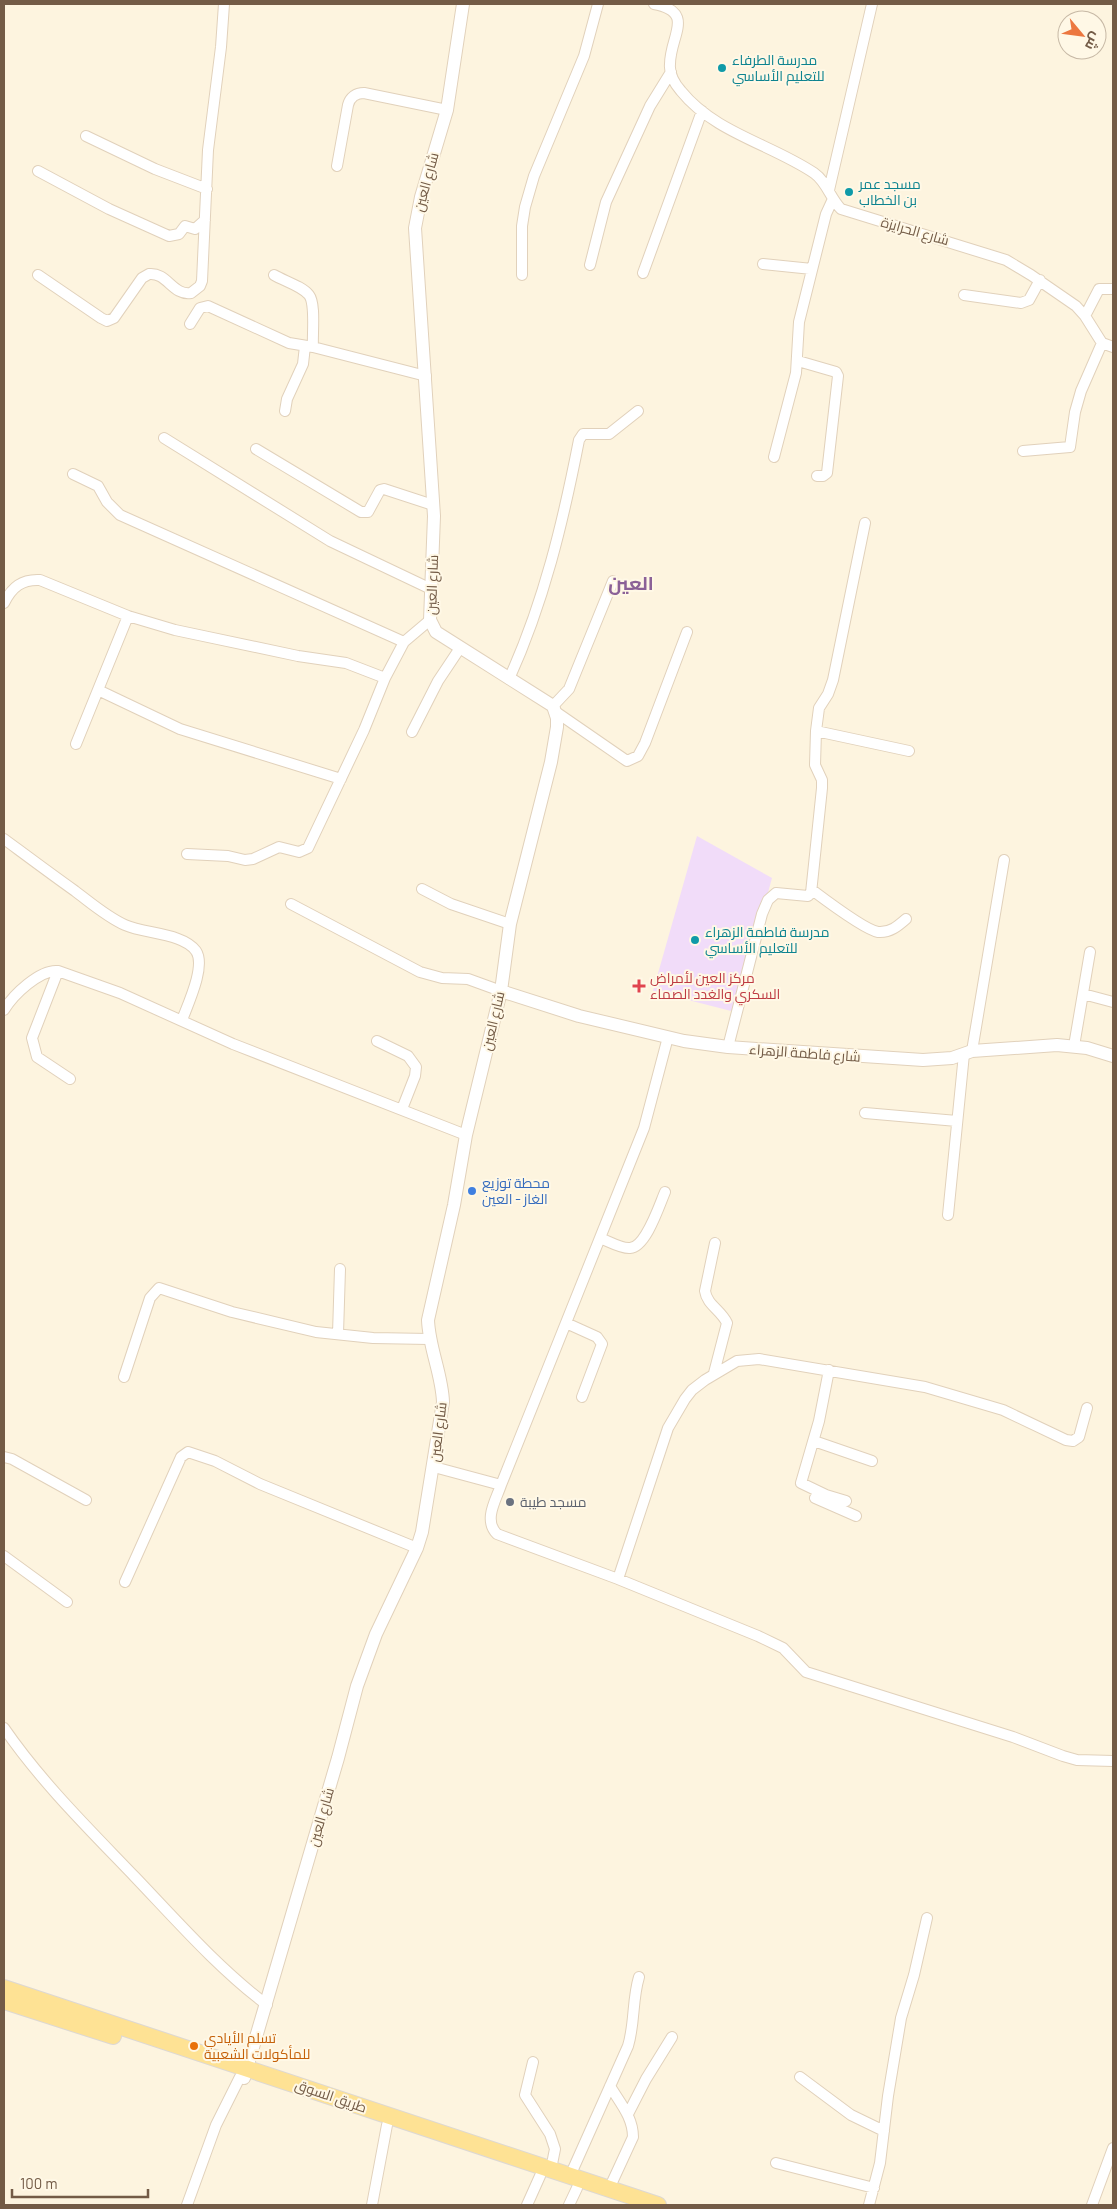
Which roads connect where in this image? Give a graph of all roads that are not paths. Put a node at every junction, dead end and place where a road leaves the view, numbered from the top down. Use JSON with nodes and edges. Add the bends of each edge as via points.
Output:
{"nodes":[{"id":1,"x":224,"y":4,"type":"edge"},
{"id":2,"x":463,"y":4,"type":"edge"},
{"id":3,"x":598,"y":4,"type":"edge"},
{"id":4,"x":654,"y":4,"type":"edge"},
{"id":5,"x":872,"y":4,"type":"edge"},
{"id":6,"x":671,"y":72,"type":"junction"},
{"id":7,"x":447,"y":110,"type":"junction"},
{"id":8,"x":702,"y":111,"type":"junction"},
{"id":9,"x":86,"y":136,"type":"dead end"},
{"id":10,"x":337,"y":166,"type":"dead end"},
{"id":11,"x":38,"y":171,"type":"dead end"},
{"id":12,"x":207,"y":189,"type":"junction"},
{"id":13,"x":829,"y":190,"type":"junction"},
{"id":14,"x":832,"y":200,"type":"junction"},
{"id":15,"x":205,"y":220,"type":"junction"},
{"id":16,"x":764,"y":264,"type":"dead end"},
{"id":17,"x":590,"y":265,"type":"dead end"},
{"id":18,"x":812,"y":269,"type":"junction"},
{"id":19,"x":643,"y":273,"type":"dead end"},
{"id":20,"x":38,"y":275,"type":"dead end"},
{"id":21,"x":274,"y":275,"type":"dead end"},
{"id":22,"x":522,"y":275,"type":"dead end"},
{"id":23,"x":1040,"y":280,"type":"junction"},
{"id":24,"x":1113,"y":289,"type":"edge"},
{"id":25,"x":964,"y":295,"type":"dead end"},
{"id":26,"x":1085,"y":316,"type":"junction"},
{"id":27,"x":190,"y":324,"type":"dead end"},
{"id":28,"x":1102,"y":343,"type":"junction"},
{"id":29,"x":308,"y":346,"type":"junction"},
{"id":30,"x":1113,"y":348,"type":"edge"},
{"id":31,"x":798,"y":361,"type":"junction"},
{"id":32,"x":426,"y":376,"type":"junction"},
{"id":33,"x":285,"y":411,"type":"dead end"},
{"id":34,"x":638,"y":411,"type":"dead end"},
{"id":35,"x":164,"y":438,"type":"dead end"},
{"id":36,"x":256,"y":449,"type":"dead end"},
{"id":37,"x":1023,"y":451,"type":"dead end"},
{"id":38,"x":774,"y":457,"type":"dead end"},
{"id":39,"x":72,"y":474,"type":"dead end"},
{"id":40,"x":817,"y":476,"type":"dead end"},
{"id":41,"x":433,"y":505,"type":"junction"},
{"id":42,"x":866,"y":523,"type":"dead end"},
{"id":43,"x":613,"y":581,"type":"dead end"},
{"id":44,"x":431,"y":589,"type":"junction"},
{"id":45,"x":4,"y":603,"type":"edge"},
{"id":46,"x":128,"y":616,"type":"junction"},
{"id":47,"x":430,"y":620,"type":"junction"},
{"id":48,"x":687,"y":632,"type":"dead end"},
{"id":49,"x":404,"y":642,"type":"junction"},
{"id":50,"x":460,"y":648,"type":"junction"},
{"id":51,"x":385,"y":678,"type":"junction"},
{"id":52,"x":509,"y":678,"type":"junction"},
{"id":53,"x":98,"y":690,"type":"junction"},
{"id":54,"x":554,"y":709,"type":"junction"},
{"id":55,"x":816,"y":731,"type":"junction"},
{"id":56,"x":412,"y":732,"type":"dead end"},
{"id":57,"x":76,"y":744,"type":"dead end"},
{"id":58,"x":909,"y":751,"type":"dead end"},
{"id":59,"x":341,"y":779,"type":"junction"},
{"id":60,"x":4,"y":839,"type":"edge"},
{"id":61,"x":188,"y":854,"type":"dead end"},
{"id":62,"x":1004,"y":860,"type":"dead end"},
{"id":63,"x":422,"y":888,"type":"dead end"},
{"id":64,"x":812,"y":890,"type":"junction"},
{"id":65,"x":290,"y":904,"type":"dead end"},
{"id":66,"x":906,"y":919,"type":"dead end"},
{"id":67,"x":510,"y":924,"type":"junction"},
{"id":68,"x":1090,"y":952,"type":"dead end"},
{"id":69,"x":58,"y":971,"type":"junction"},
{"id":70,"x":501,"y":991,"type":"junction"},
{"id":71,"x":1083,"y":994,"type":"junction"},
{"id":72,"x":1113,"y":1002,"type":"edge"},
{"id":73,"x":4,"y":1010,"type":"edge"},
{"id":74,"x":182,"y":1020,"type":"junction"},
{"id":75,"x":668,"y":1038,"type":"junction"},
{"id":76,"x":377,"y":1041,"type":"dead end"},
{"id":77,"x":1074,"y":1046,"type":"junction"},
{"id":78,"x":728,"y":1047,"type":"junction"},
{"id":79,"x":968,"y":1052,"type":"junction"},
{"id":80,"x":1113,"y":1056,"type":"edge"},
{"id":81,"x":70,"y":1079,"type":"dead end"},
{"id":82,"x":402,"y":1109,"type":"junction"},
{"id":83,"x":866,"y":1113,"type":"dead end"},
{"id":84,"x":957,"y":1121,"type":"junction"},
{"id":85,"x":466,"y":1135,"type":"junction"},
{"id":86,"x":665,"y":1192,"type":"dead end"},
{"id":87,"x":948,"y":1215,"type":"dead end"},
{"id":88,"x":600,"y":1238,"type":"junction"},
{"id":89,"x":715,"y":1243,"type":"dead end"},
{"id":90,"x":340,"y":1268,"type":"dead end"},
{"id":91,"x":566,"y":1323,"type":"junction"},
{"id":92,"x":338,"y":1334,"type":"junction"},
{"id":93,"x":429,"y":1339,"type":"junction"},
{"id":94,"x":830,"y":1370,"type":"junction"},
{"id":95,"x":714,"y":1373,"type":"junction"},
{"id":96,"x":124,"y":1377,"type":"dead end"},
{"id":97,"x":582,"y":1396,"type":"dead end"},
{"id":98,"x":1086,"y":1408,"type":"dead end"},
{"id":99,"x":814,"y":1441,"type":"junction"},
{"id":100,"x":4,"y":1457,"type":"edge"},
{"id":101,"x":872,"y":1461,"type":"dead end"},
{"id":102,"x":434,"y":1467,"type":"junction"},
{"id":103,"x":801,"y":1483,"type":"junction"},
{"id":104,"x":501,"y":1485,"type":"junction"},
{"id":105,"x":86,"y":1500,"type":"dead end"},
{"id":106,"x":846,"y":1501,"type":"dead end"},
{"id":107,"x":856,"y":1516,"type":"dead end"},
{"id":108,"x":417,"y":1548,"type":"junction"},
{"id":109,"x":4,"y":1556,"type":"edge"},
{"id":110,"x":618,"y":1579,"type":"junction"},
{"id":111,"x":125,"y":1582,"type":"dead end"},
{"id":112,"x":67,"y":1602,"type":"dead end"},
{"id":113,"x":4,"y":1728,"type":"edge"},
{"id":114,"x":1113,"y":1761,"type":"edge"},
{"id":115,"x":927,"y":1918,"type":"dead end"},
{"id":116,"x":639,"y":1977,"type":"dead end"},
{"id":117,"x":4,"y":1988,"type":"edge"},
{"id":118,"x":4,"y":2001,"type":"edge"},
{"id":119,"x":267,"y":2004,"type":"junction"},
{"id":120,"x":672,"y":2037,"type":"dead end"},
{"id":121,"x":533,"y":2062,"type":"dead end"},
{"id":122,"x":244,"y":2074,"type":"junction"},
{"id":123,"x":800,"y":2077,"type":"dead end"},
{"id":124,"x":610,"y":2086,"type":"junction"},
{"id":125,"x":628,"y":2114,"type":"junction"},
{"id":126,"x":387,"y":2125,"type":"junction"},
{"id":127,"x":884,"y":2131,"type":"junction"},
{"id":128,"x":1113,"y":2148,"type":"edge"},
{"id":129,"x":776,"y":2163,"type":"dead end"},
{"id":130,"x":1110,"y":2165,"type":"edge"},
{"id":131,"x":546,"y":2172,"type":"junction"},
{"id":132,"x":574,"y":2182,"type":"junction"},
{"id":133,"x":874,"y":2188,"type":"junction"},
{"id":134,"x":609,"y":2189,"type":"junction"},
{"id":135,"x":186,"y":2205,"type":"edge"},
{"id":136,"x":372,"y":2205,"type":"edge"},
{"id":137,"x":526,"y":2205,"type":"edge"},
{"id":138,"x":569,"y":2205,"type":"edge"},
{"id":139,"x":628,"y":2205,"type":"edge"},
{"id":140,"x":658,"y":2205,"type":"edge"},
{"id":141,"x":870,"y":2205,"type":"edge"},
{"id":142,"x":1092,"y":2205,"type":"edge"}],
"edges":[{"from":1,"to":12,"type":"street"},
{"from":2,"to":7,"type":"street","name":"شارع العين"},
{"from":3,"to":22,"type":"street","via":[[584,56],[550,135],[525,207]]},
{"from":4,"to":6,"type":"street","via":[[673,10],[678,16]]},
{"from":5,"to":13,"type":"street"},
{"from":6,"to":8,"type":"street","via":[[682,93]]},
{"from":6,"to":17,"type":"street","via":[[650,106],[606,202]]},
{"from":7,"to":10,"type":"street","via":[[357,94],[348,105]]},
{"from":7,"to":32,"type":"street","name":"شارع العين","via":[[421,196],[415,228]]},
{"from":8,"to":13,"type":"street","via":[[759,145],[787,156],[816,175]]},
{"from":8,"to":19,"type":"street"},
{"from":9,"to":12,"type":"street","via":[[155,169]]},
{"from":11,"to":15,"type":"street","via":[[115,212],[169,236],[179,234],[185,226],[194,229]]},
{"from":12,"to":15,"type":"street"},
{"from":13,"to":14,"type":"street"},
{"from":14,"to":18,"type":"street"},
{"from":14,"to":23,"type":"street","name":"شارع الحرايزة","via":[[841,209],[989,253]]},
{"from":15,"to":20,"type":"street","via":[[202,281],[196,290],[180,293],[160,276],[149,274],[142,278],[111,320],[100,318]]},
{"from":16,"to":18,"type":"street"},
{"from":18,"to":31,"type":"street","via":[[799,322]]},
{"from":21,"to":29,"type":"street","via":[[310,296]]},
{"from":23,"to":25,"type":"street","via":[[1029,300],[1021,304]]},
{"from":23,"to":26,"type":"street","name":"شارع الحرايزة"},
{"from":24,"to":26,"type":"street","via":[[1099,289]]},
{"from":26,"to":28,"type":"street","name":"شارع الحرايزة"},
{"from":27,"to":29,"type":"street","via":[[200,308],[208,306],[282,340]]},
{"from":28,"to":30,"type":"street"},
{"from":28,"to":37,"type":"street","via":[[1081,391],[1070,447]]},
{"from":29,"to":32,"type":"street"},
{"from":29,"to":33,"type":"street"},
{"from":31,"to":38,"type":"street"},
{"from":31,"to":40,"type":"street","via":[[836,372],[838,376],[827,473]]},
{"from":32,"to":41,"type":"street","name":"شارع العين"},
{"from":34,"to":52,"type":"street","via":[[609,434],[583,434],[579,440],[555,552],[534,619]]},
{"from":35,"to":44,"type":"street","via":[[330,541]]},
{"from":36,"to":41,"type":"street","via":[[361,512],[368,512],[380,490],[384,489]]},
{"from":39,"to":49,"type":"street","via":[[98,486],[120,515]]},
{"from":41,"to":44,"type":"street","name":"شارع العين"},
{"from":42,"to":55,"type":"street","via":[[833,680],[818,708]]},
{"from":43,"to":54,"type":"street","via":[[570,689]]},
{"from":44,"to":47,"type":"street","name":"شارع العين"},
{"from":45,"to":46,"type":"street","via":[[19,584],[40,580]]},
{"from":46,"to":51,"type":"street","via":[[238,644],[346,663]]},
{"from":46,"to":53,"type":"street"},
{"from":47,"to":49,"type":"street"},
{"from":47,"to":50,"type":"street","name":"شارع العين","via":[[436,632]]},
{"from":48,"to":54,"type":"street","via":[[638,756],[627,760]]},
{"from":49,"to":51,"type":"street"},
{"from":50,"to":52,"type":"street","name":"شارع العين"},
{"from":50,"to":56,"type":"street","via":[[438,681]]},
{"from":51,"to":59,"type":"street"},
{"from":52,"to":54,"type":"street","name":"شارع العين"},
{"from":53,"to":57,"type":"street"},
{"from":53,"to":59,"type":"street","via":[[180,729]]},
{"from":54,"to":67,"type":"street","name":"شارع العين","via":[[557,728],[551,762]]},
{"from":55,"to":58,"type":"street"},
{"from":55,"to":64,"type":"street","via":[[815,765],[822,788]]},
{"from":59,"to":61,"type":"street","via":[[308,848],[298,852],[279,847],[245,860]]},
{"from":60,"to":74,"type":"street","via":[[106,914],[134,928],[170,936],[196,951],[200,969]]},
{"from":62,"to":79,"type":"street"},
{"from":63,"to":67,"type":"street","via":[[452,904]]},
{"from":64,"to":66,"type":"street","via":[[877,932],[892,930]]},
{"from":64,"to":78,"type":"street","via":[[808,896],[782,892],[768,900]]},
{"from":65,"to":70,"type":"street","via":[[420,972],[442,978],[468,979]]},
{"from":67,"to":70,"type":"street","name":"شارع العين"},
{"from":68,"to":71,"type":"street"},
{"from":69,"to":73,"type":"street","via":[[48,971],[40,976],[16,994]]},
{"from":69,"to":74,"type":"street"},
{"from":69,"to":81,"type":"street","via":[[32,1038],[37,1056]]},
{"from":70,"to":75,"type":"street","name":"شارع فاطمة الزهراء","via":[[578,1016]]},
{"from":70,"to":85,"type":"street","name":"شارع العين"},
{"from":71,"to":72,"type":"street"},
{"from":71,"to":77,"type":"street"},
{"from":74,"to":82,"type":"street","via":[[233,1044]]},
{"from":75,"to":78,"type":"street","name":"شارع فاطمة الزهراء"},
{"from":75,"to":88,"type":"street","via":[[644,1128]]},
{"from":76,"to":82,"type":"street","via":[[408,1056],[414,1063],[416,1072]]},
{"from":77,"to":79,"type":"street","name":"شارع فاطمة الزهراء"},
{"from":77,"to":80,"type":"street","name":"شارع فاطمة الزهراء"},
{"from":78,"to":79,"type":"street","name":"شارع فاطمة الزهراء","via":[[923,1060],[942,1060]]},
{"from":79,"to":84,"type":"street"},
{"from":82,"to":85,"type":"street"},
{"from":83,"to":84,"type":"street"},
{"from":84,"to":87,"type":"street"},
{"from":85,"to":93,"type":"street","name":"شارع العين","via":[[428,1320]]},
{"from":86,"to":88,"type":"street","via":[[646,1236],[636,1246],[629,1249]]},
{"from":88,"to":91,"type":"street"},
{"from":89,"to":95,"type":"street","via":[[704,1291],[727,1323]]},
{"from":90,"to":92,"type":"street"},
{"from":91,"to":97,"type":"street","via":[[597,1337],[602,1344]]},
{"from":91,"to":104,"type":"street"},
{"from":92,"to":93,"type":"street"},
{"from":92,"to":96,"type":"street","via":[[316,1332],[232,1312],[159,1288],[150,1298]]},
{"from":93,"to":102,"type":"street","name":"شارع العين","via":[[443,1402]]},
{"from":94,"to":95,"type":"street","via":[[776,1360],[747,1359]]},
{"from":94,"to":98,"type":"street","via":[[942,1392],[1002,1410],[1066,1440],[1073,1441],[1079,1436]]},
{"from":94,"to":99,"type":"street"},
{"from":95,"to":110,"type":"street","via":[[692,1390],[668,1428]]},
{"from":99,"to":101,"type":"street"},
{"from":99,"to":103,"type":"street"},
{"from":100,"to":105,"type":"street"},
{"from":102,"to":104,"type":"street"},
{"from":102,"to":108,"type":"street","name":"شارع العين"},
{"from":103,"to":106,"type":"street"},
{"from":103,"to":107,"type":"street","via":[[800,1489],[804,1493]]},
{"from":104,"to":110,"type":"street","via":[[490,1516],[492,1529],[497,1534]]},
{"from":108,"to":111,"type":"street","via":[[188,1452],[180,1458]]},
{"from":108,"to":119,"type":"street","name":"شارع العين","via":[[368,1653]]},
{"from":109,"to":112,"type":"street"},
{"from":110,"to":114,"type":"street","via":[[783,1648],[806,1672],[1013,1737],[1063,1756],[1077,1760]]},
{"from":113,"to":119,"type":"street","via":[[38,1775],[91,1832],[180,1925]]},
{"from":115,"to":127,"type":"street","via":[[901,2018]]},
{"from":116,"to":124,"type":"street","via":[[634,1994],[634,2029]]},
{"from":117,"to":122,"type":"main road","name":"طريق السوق"},
{"from":118,"to":122,"type":"main road","name":"طريق السوق"},
{"from":119,"to":122,"type":"street","name":"شارع العين"},
{"from":120,"to":125,"type":"street"},
{"from":121,"to":131,"type":"street","via":[[525,2095],[550,2134],[555,2149]]},
{"from":122,"to":126,"type":"main road","name":"طريق السوق"},
{"from":122,"to":131,"type":"main road","name":"طريق السوق"},
{"from":122,"to":135,"type":"street","via":[[216,2125]]},
{"from":123,"to":127,"type":"street","via":[[851,2115]]},
{"from":124,"to":125,"type":"street"},
{"from":124,"to":132,"type":"street"},
{"from":125,"to":134,"type":"street","via":[[633,2137]]},
{"from":126,"to":131,"type":"main road","name":"طريق السوق"},
{"from":126,"to":136,"type":"street"},
{"from":127,"to":133,"type":"street"},
{"from":128,"to":130,"type":"street"},
{"from":129,"to":133,"type":"street"},
{"from":130,"to":142,"type":"street"},
{"from":131,"to":132,"type":"main road","name":"طريق السوق"},
{"from":131,"to":137,"type":"street"},
{"from":132,"to":134,"type":"main road","name":"طريق السوق"},
{"from":132,"to":138,"type":"street"},
{"from":132,"to":139,"type":"main road","name":"طريق السوق"},
{"from":133,"to":141,"type":"street"},
{"from":134,"to":140,"type":"main road","name":"طريق السوق"}]}
